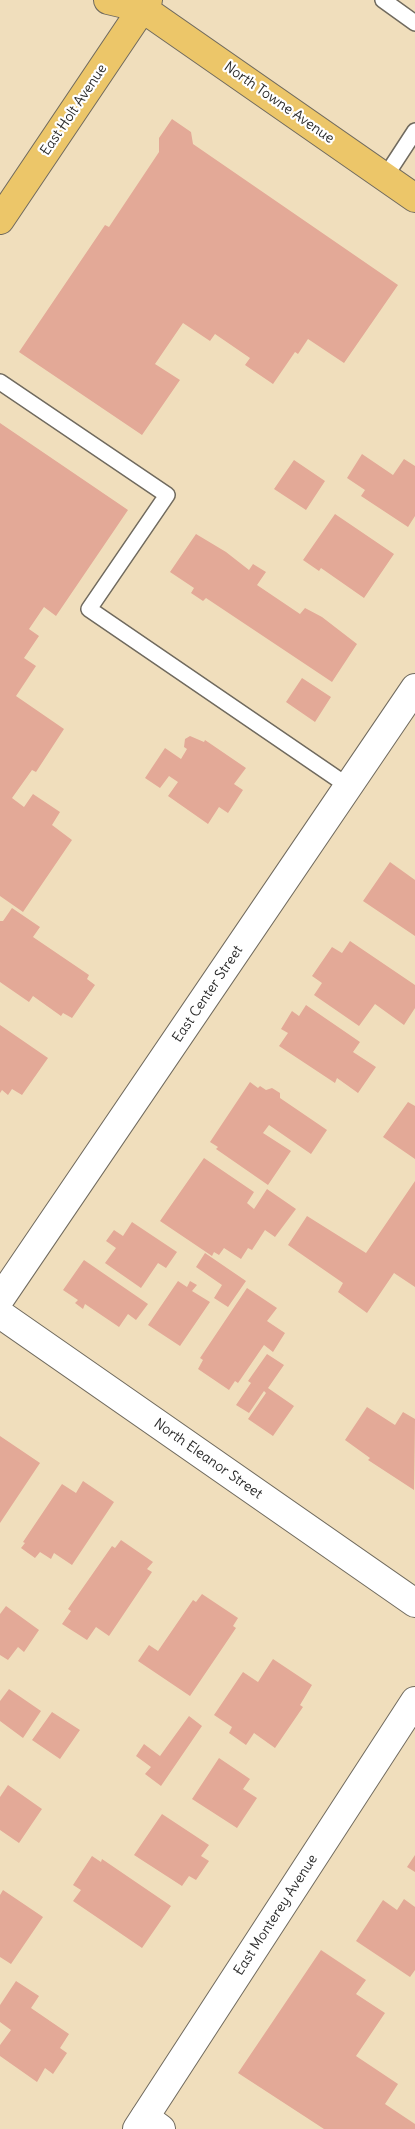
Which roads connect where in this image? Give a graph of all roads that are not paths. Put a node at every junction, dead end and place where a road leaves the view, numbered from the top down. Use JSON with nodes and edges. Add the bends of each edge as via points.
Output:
{"nodes":[{"id":1,"x":108,"y":0,"type":"edge"},
{"id":2,"x":383,"y":0,"type":"edge"},
{"id":3,"x":143,"y":3,"type":"edge"},
{"id":4,"x":415,"y":23,"type":"edge"},
{"id":5,"x":415,"y":131,"type":"edge"},
{"id":6,"x":385,"y":177,"type":"junction"},
{"id":7,"x":415,"y":198,"type":"edge"},
{"id":8,"x":0,"y":220,"type":"edge"},
{"id":9,"x":0,"y":382,"type":"edge"},
{"id":10,"x":413,"y":697,"type":"edge"},
{"id":11,"x":348,"y":786,"type":"junction"},
{"id":12,"x":0,"y":1300,"type":"edge"},
{"id":13,"x":0,"y":1314,"type":"edge"},
{"id":14,"x":415,"y":1604,"type":"edge"},
{"id":15,"x":415,"y":1701,"type":"edge"},
{"id":16,"x":148,"y":2125,"type":"edge"}],
"edges":[{"from":1,"to":3,"type":"main road","name":"North Towne Avenue"},
{"from":2,"to":4,"type":"lane"},
{"from":3,"to":6,"type":"main road","name":"North Towne Avenue"},
{"from":3,"to":8,"type":"main road","name":"East Holt Avenue"},
{"from":5,"to":6,"type":"lane"},
{"from":6,"to":7,"type":"main road","name":"North Towne Avenue"},
{"from":9,"to":11,"type":"lane","via":[[167,495],[89,608]]},
{"from":10,"to":11,"type":"street","name":"East Center Street"},
{"from":11,"to":12,"type":"street","name":"East Center Street"},
{"from":13,"to":14,"type":"street","name":"North Eleanor Street"},
{"from":15,"to":16,"type":"street","name":"East Monterey Avenue"}]}
